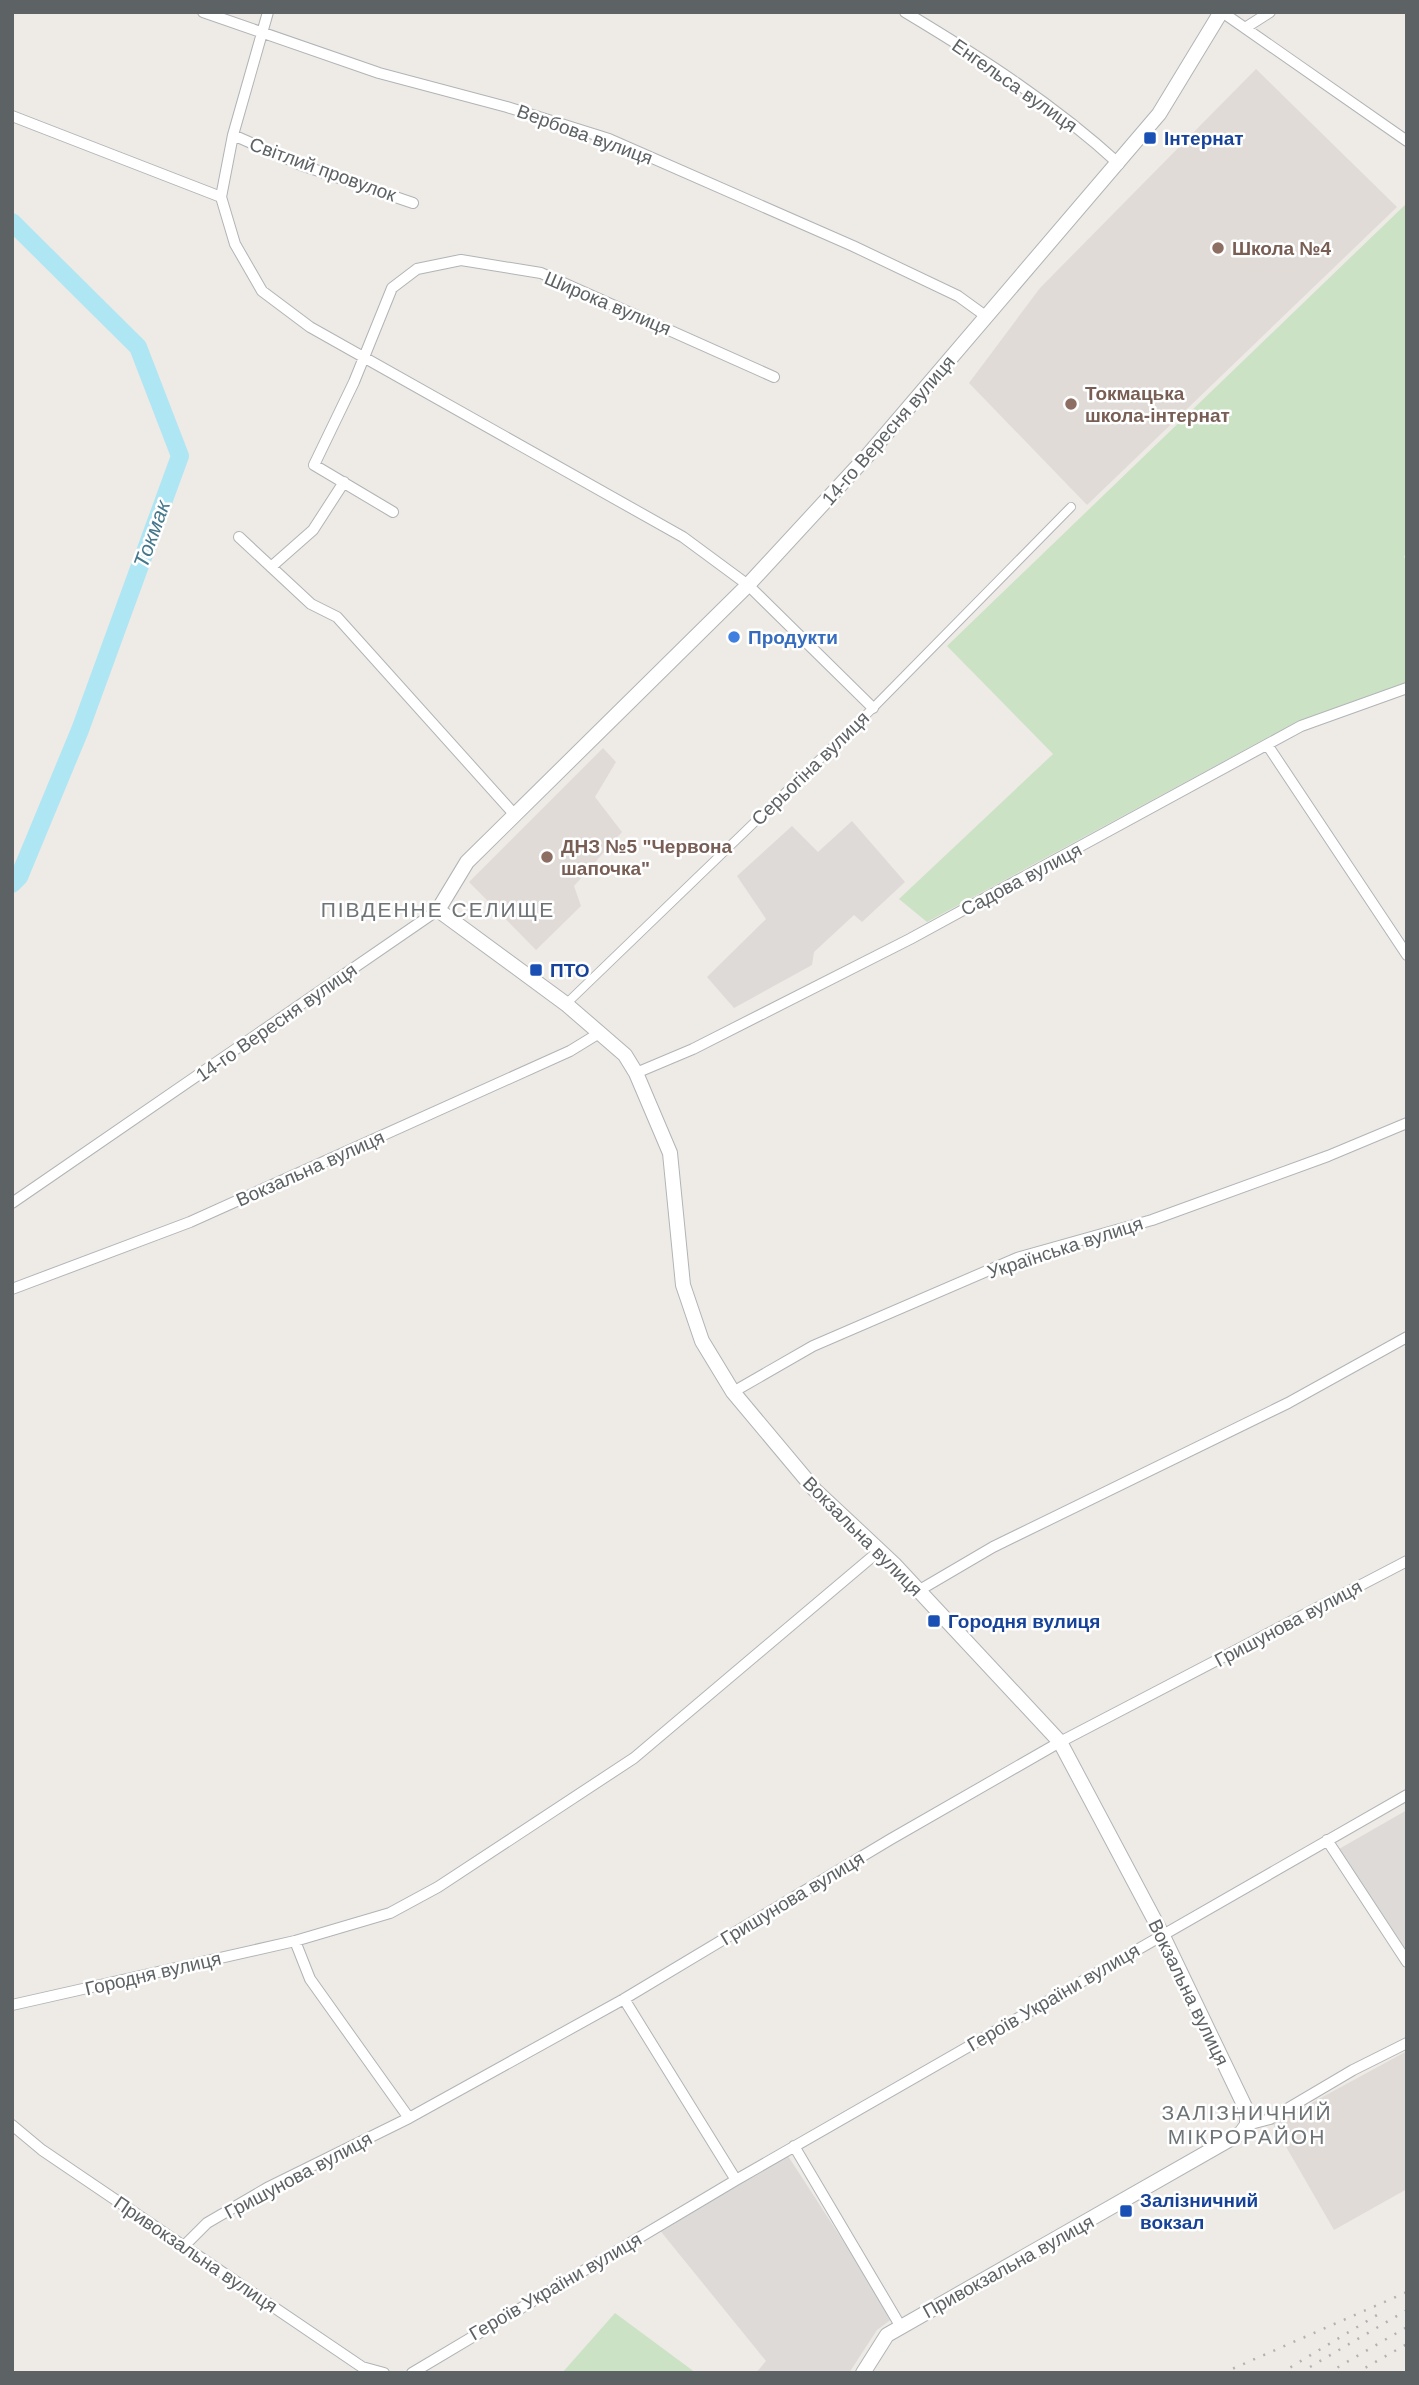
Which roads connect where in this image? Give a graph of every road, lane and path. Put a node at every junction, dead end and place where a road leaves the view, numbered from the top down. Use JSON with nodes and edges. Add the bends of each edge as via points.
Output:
{"nodes":[{"id":1,"x":203,"y":12,"type":"edge"},
{"id":2,"x":268,"y":12,"type":"edge"},
{"id":3,"x":905,"y":12,"type":"edge"},
{"id":4,"x":1221,"y":12,"type":"edge"},
{"id":5,"x":1270,"y":12,"type":"edge"},
{"id":6,"x":1245,"y":28,"type":"junction"},
{"id":7,"x":261,"y":32,"type":"junction"},
{"id":8,"x":12,"y":116,"type":"edge"},
{"id":9,"x":233,"y":135,"type":"junction"},
{"id":10,"x":1407,"y":141,"type":"edge"},
{"id":11,"x":1119,"y":164,"type":"junction"},
{"id":12,"x":221,"y":197,"type":"junction"},
{"id":13,"x":413,"y":203,"type":"dead end"},
{"id":14,"x":987,"y":317,"type":"junction"},
{"id":15,"x":364,"y":359,"type":"junction"},
{"id":16,"x":774,"y":377,"type":"dead end"},
{"id":17,"x":344,"y":482,"type":"junction"},
{"id":18,"x":1071,"y":507,"type":"dead end"},
{"id":19,"x":393,"y":512,"type":"dead end"},
{"id":20,"x":239,"y":537,"type":"dead end"},
{"id":21,"x":271,"y":567,"type":"junction"},
{"id":22,"x":748,"y":585,"type":"junction"},
{"id":23,"x":1407,"y":688,"type":"edge"},
{"id":24,"x":873,"y":708,"type":"junction"},
{"id":25,"x":1268,"y":746,"type":"junction"},
{"id":26,"x":515,"y":815,"type":"junction"},
{"id":27,"x":438,"y":910,"type":"junction"},
{"id":28,"x":1407,"y":956,"type":"edge"},
{"id":29,"x":566,"y":1004,"type":"junction"},
{"id":30,"x":601,"y":1032,"type":"junction"},
{"id":31,"x":636,"y":1073,"type":"junction"},
{"id":32,"x":1407,"y":1123,"type":"edge"},
{"id":33,"x":12,"y":1203,"type":"edge"},
{"id":34,"x":12,"y":1289,"type":"edge"},
{"id":35,"x":1407,"y":1337,"type":"edge"},
{"id":36,"x":733,"y":1392,"type":"junction"},
{"id":37,"x":879,"y":1551,"type":"junction"},
{"id":38,"x":1407,"y":1561,"type":"edge"},
{"id":39,"x":918,"y":1591,"type":"junction"},
{"id":40,"x":1060,"y":1742,"type":"junction"},
{"id":41,"x":1407,"y":1795,"type":"edge"},
{"id":42,"x":1328,"y":1840,"type":"junction"},
{"id":43,"x":1162,"y":1934,"type":"junction"},
{"id":44,"x":295,"y":1941,"type":"junction"},
{"id":45,"x":1407,"y":1962,"type":"edge"},
{"id":46,"x":624,"y":1999,"type":"junction"},
{"id":47,"x":12,"y":2006,"type":"edge"},
{"id":48,"x":1407,"y":2043,"type":"edge"},
{"id":49,"x":409,"y":2118,"type":"junction"},
{"id":50,"x":12,"y":2125,"type":"edge"},
{"id":51,"x":1247,"y":2125,"type":"junction"},
{"id":52,"x":794,"y":2146,"type":"junction"},
{"id":53,"x":736,"y":2180,"type":"junction"},
{"id":54,"x":185,"y":2245,"type":"junction"},
{"id":55,"x":901,"y":2326,"type":"junction"},
{"id":56,"x":384,"y":2373,"type":"edge"},
{"id":57,"x":412,"y":2373,"type":"edge"},
{"id":58,"x":863,"y":2373,"type":"edge"}],
"edges":[{"from":1,"to":7,"type":"street","name":"Вербова вулиця"},
{"from":2,"to":7,"type":"street"},
{"from":3,"to":11,"type":"street","name":"Енгельса вулиця","via":[[977,55]]},
{"from":4,"to":6,"type":"street"},
{"from":4,"to":11,"type":"street","name":"14-го Вересня вулиця","via":[[1159,114]]},
{"from":5,"to":6,"type":"street"},
{"from":6,"to":10,"type":"street"},
{"from":7,"to":9,"type":"street"},
{"from":7,"to":14,"type":"street","name":"Вербова вулиця","via":[[379,73],[609,139],[865,251],[958,296]]},
{"from":8,"to":12,"type":"street"},
{"from":9,"to":12,"type":"street"},
{"from":9,"to":13,"type":"street","name":"Світлий провулок","via":[[301,165]]},
{"from":11,"to":14,"type":"street","name":"14-го Вересня вулиця"},
{"from":12,"to":15,"type":"street","via":[[235,244],[262,292]]},
{"from":14,"to":22,"type":"street","name":"14-го Вересня вулиця"},
{"from":15,"to":16,"type":"street","name":"Широка вулиця","via":[[392,288],[416,269],[461,260],[541,273]]},
{"from":15,"to":17,"type":"street","name":"Широка вулиця","via":[[314,465]]},
{"from":15,"to":22,"type":"street","via":[[683,537]]},
{"from":17,"to":19,"type":"street","name":"Широка вулиця"},
{"from":17,"to":21,"type":"street","via":[[313,530]]},
{"from":18,"to":24,"type":"street","name":"Серьогіна вулиця"},
{"from":20,"to":21,"type":"street"},
{"from":21,"to":26,"type":"street","via":[[311,604],[337,617]]},
{"from":22,"to":24,"type":"street","name":"Серьогіна вулиця"},
{"from":22,"to":26,"type":"street","name":"14-го Вересня вулиця"},
{"from":23,"to":25,"type":"street","name":"Садова вулиця","via":[[1301,726]]},
{"from":24,"to":29,"type":"street","name":"Серьогіна вулиця"},
{"from":25,"to":28,"type":"street"},
{"from":25,"to":31,"type":"street","name":"Садова вулиця","via":[[910,939]]},
{"from":26,"to":27,"type":"street","name":"14-го Вересня вулиця","via":[[467,862]]},
{"from":27,"to":29,"type":"street","name":"Вокзальна вулиця"},
{"from":27,"to":33,"type":"street","name":"14-го Вересня вулиця"},
{"from":29,"to":30,"type":"street","name":"Вокзальна вулиця"},
{"from":30,"to":31,"type":"street","name":"Вокзальна вулиця"},
{"from":30,"to":34,"type":"street","name":"Вокзальна вулиця","via":[[570,1051],[190,1222]]},
{"from":31,"to":36,"type":"street","name":"Вокзальна вулиця","via":[[670,1153],[683,1285],[702,1341]]},
{"from":32,"to":36,"type":"street","name":"Українська вулиця","via":[[1152,1220],[1017,1258],[813,1346]]},
{"from":35,"to":39,"type":"street","via":[[1287,1404],[993,1547]]},
{"from":36,"to":37,"type":"street","name":"Вокзальна вулиця","via":[[815,1490]]},
{"from":37,"to":39,"type":"street","name":"Вокзальна вулиця"},
{"from":37,"to":44,"type":"street","name":"Городня вулиця","via":[[634,1758],[438,1887],[390,1913]]},
{"from":38,"to":40,"type":"street","name":"Гришунова вулиця"},
{"from":39,"to":40,"type":"street","name":"Вокзальна вулиця"},
{"from":40,"to":43,"type":"street","name":"Вокзальна вулиця"},
{"from":40,"to":46,"type":"street","name":"Гришунова вулиця"},
{"from":41,"to":42,"type":"street","name":"Героїв України вулиця"},
{"from":42,"to":43,"type":"street","name":"Героїв України вулиця"},
{"from":42,"to":45,"type":"street"},
{"from":43,"to":51,"type":"street","name":"Вокзальна вулиця","via":[[1247,2111]]},
{"from":43,"to":52,"type":"street","name":"Героїв України вулиця"},
{"from":44,"to":47,"type":"street","name":"Городня вулиця"},
{"from":44,"to":49,"type":"street","via":[[310,1979]]},
{"from":46,"to":49,"type":"street","name":"Гришунова вулиця"},
{"from":46,"to":53,"type":"street"},
{"from":48,"to":51,"type":"street","name":"Привокзальна вулиця","via":[[1270,2119]]},
{"from":49,"to":54,"type":"street","name":"Гришунова вулиця","via":[[267,2188],[206,2223]]},
{"from":50,"to":54,"type":"street","name":"Привокзальна вулиця"},
{"from":51,"to":55,"type":"street","name":"Привокзальна вулиця","via":[[1201,2157]]},
{"from":52,"to":53,"type":"street","name":"Героїв України вулиця"},
{"from":52,"to":55,"type":"street","name":"Привокзальна вулиця"},
{"from":53,"to":57,"type":"street","name":"Героїв України вулиця"},
{"from":54,"to":56,"type":"street","name":"Привокзальна вулиця","via":[[362,2367]]},
{"from":55,"to":58,"type":"street","name":"Привокзальна вулиця","via":[[887,2334]]}]}
